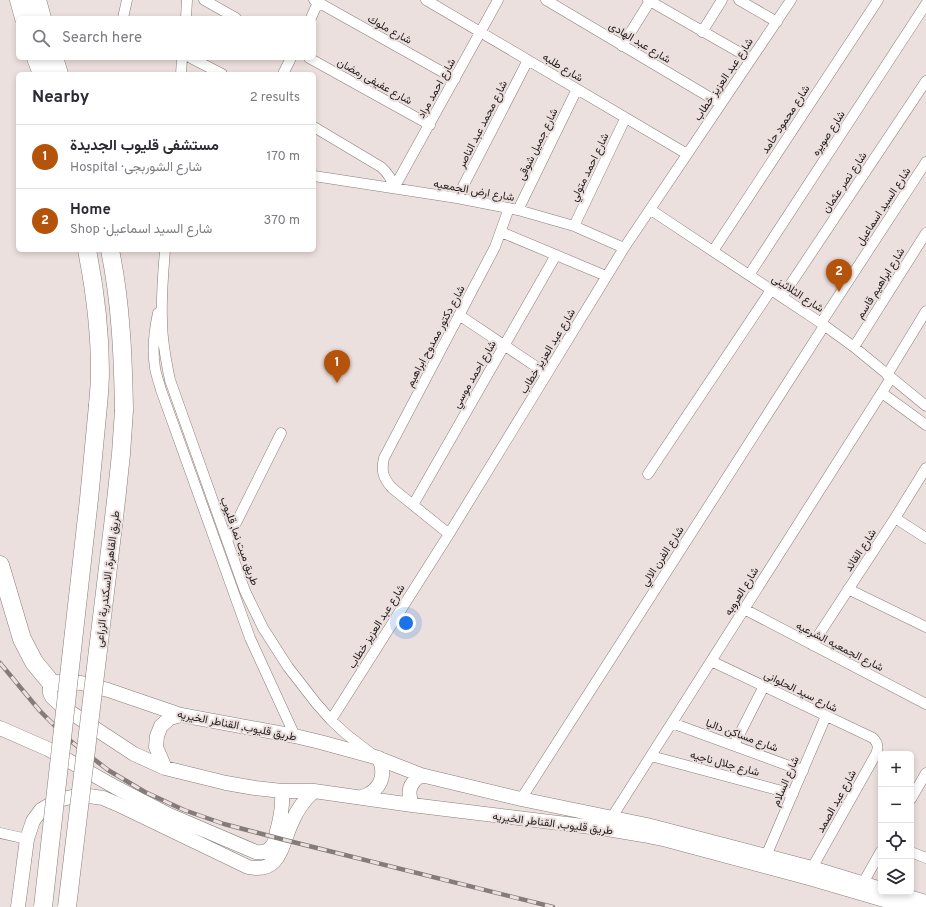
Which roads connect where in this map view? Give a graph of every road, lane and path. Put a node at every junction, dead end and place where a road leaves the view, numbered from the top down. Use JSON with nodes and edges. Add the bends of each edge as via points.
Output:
{"nodes":[{"id":1,"x":19,"y":0,"type":"edge"},
{"id":2,"x":37,"y":0,"type":"edge"},
{"id":3,"x":127,"y":0,"type":"edge"},
{"id":4,"x":187,"y":0,"type":"edge"},
{"id":5,"x":204,"y":0,"type":"edge"},
{"id":6,"x":426,"y":0,"type":"edge"},
{"id":7,"x":498,"y":0,"type":"edge"},
{"id":8,"x":546,"y":0,"type":"edge"},
{"id":9,"x":722,"y":0,"type":"edge"},
{"id":10,"x":739,"y":0,"type":"edge"},
{"id":11,"x":791,"y":0,"type":"edge"},
{"id":12,"x":878,"y":0,"type":"edge"},
{"id":13,"x":317,"y":1,"type":"edge"},
{"id":14,"x":649,"y":1,"type":"edge"},
{"id":15,"x":926,"y":4,"type":"edge"},
{"id":16,"x":23,"y":16,"type":"edge"},
{"id":17,"x":41,"y":16,"type":"edge"},
{"id":18,"x":123,"y":16,"type":"edge"},
{"id":19,"x":186,"y":16,"type":"edge"},
{"id":20,"x":232,"y":16,"type":"edge"},
{"id":21,"x":311,"y":16,"type":"edge"},
{"id":22,"x":777,"y":22,"type":"junction"},
{"id":23,"x":480,"y":32,"type":"junction"},
{"id":24,"x":702,"y":32,"type":"junction"},
{"id":25,"x":622,"y":46,"type":"junction"},
{"id":26,"x":37,"y":60,"type":"edge"},
{"id":27,"x":55,"y":60,"type":"edge"},
{"id":28,"x":182,"y":60,"type":"edge"},
{"id":29,"x":195,"y":60,"type":"edge"},
{"id":30,"x":290,"y":60,"type":"edge"},
{"id":31,"x":313,"y":60,"type":"edge"},
{"id":32,"x":528,"y":60,"type":"junction"},
{"id":33,"x":751,"y":60,"type":"junction"},
{"id":34,"x":41,"y":72,"type":"edge"},
{"id":35,"x":59,"y":72,"type":"edge"},
{"id":36,"x":181,"y":72,"type":"edge"},
{"id":37,"x":218,"y":72,"type":"edge"},
{"id":38,"x":284,"y":72,"type":"edge"},
{"id":39,"x":455,"y":79,"type":"junction"},
{"id":40,"x":926,"y":81,"type":"edge"},
{"id":41,"x":577,"y":90,"type":"junction"},
{"id":42,"x":721,"y":104,"type":"junction"},
{"id":43,"x":625,"y":119,"type":"junction"},
{"id":44,"x":430,"y":125,"type":"junction"},
{"id":45,"x":316,"y":128,"type":"edge"},
{"id":46,"x":687,"y":154,"type":"junction"},
{"id":47,"x":926,"y":162,"type":"edge"},
{"id":48,"x":316,"y":176,"type":"edge"},
{"id":49,"x":394,"y":188,"type":"junction"},
{"id":50,"x":457,"y":198,"type":"junction"},
{"id":51,"x":514,"y":209,"type":"junction"},
{"id":52,"x":650,"y":210,"type":"junction"},
{"id":53,"x":574,"y":226,"type":"junction"},
{"id":54,"x":501,"y":232,"type":"junction"},
{"id":55,"x":926,"y":233,"type":"edge"},
{"id":56,"x":624,"y":248,"type":"junction"},
{"id":57,"x":713,"y":251,"type":"junction"},
{"id":58,"x":87,"y":252,"type":"edge"},
{"id":59,"x":110,"y":252,"type":"edge"},
{"id":60,"x":165,"y":252,"type":"edge"},
{"id":61,"x":556,"y":255,"type":"junction"},
{"id":62,"x":606,"y":276,"type":"junction"},
{"id":63,"x":749,"y":276,"type":"junction"},
{"id":64,"x":771,"y":290,"type":"junction"},
{"id":65,"x":162,"y":294,"type":"junction"},
{"id":66,"x":782,"y":297,"type":"junction"},
{"id":67,"x":926,"y":311,"type":"edge"},
{"id":68,"x":459,"y":315,"type":"junction"},
{"id":69,"x":823,"y":324,"type":"junction"},
{"id":70,"x":504,"y":345,"type":"junction"},
{"id":71,"x":854,"y":347,"type":"junction"},
{"id":72,"x":547,"y":374,"type":"junction"},
{"id":73,"x":889,"y":376,"type":"junction"},
{"id":74,"x":882,"y":393,"type":"junction"},
{"id":75,"x":926,"y":406,"type":"edge"},
{"id":76,"x":926,"y":425,"type":"edge"},
{"id":77,"x":281,"y":433,"type":"dead end"},
{"id":78,"x":926,"y":468,"type":"edge"},
{"id":79,"x":648,"y":474,"type":"dead end"},
{"id":80,"x":413,"y":505,"type":"junction"},
{"id":81,"x":895,"y":518,"type":"junction"},
{"id":82,"x":449,"y":534,"type":"junction"},
{"id":83,"x":926,"y":538,"type":"edge"},
{"id":84,"x":227,"y":541,"type":"junction"},
{"id":85,"x":0,"y":565,"type":"edge"},
{"id":86,"x":848,"y":589,"type":"junction"},
{"id":87,"x":744,"y":609,"type":"junction"},
{"id":88,"x":926,"y":627,"type":"edge"},
{"id":89,"x":812,"y":645,"type":"junction"},
{"id":90,"x":712,"y":661,"type":"junction"},
{"id":91,"x":52,"y":684,"type":"junction"},
{"id":92,"x":764,"y":686,"type":"junction"},
{"id":93,"x":926,"y":704,"type":"edge"},
{"id":94,"x":181,"y":715,"type":"junction"},
{"id":95,"x":826,"y":716,"type":"junction"},
{"id":96,"x":331,"y":720,"type":"junction"},
{"id":97,"x":672,"y":723,"type":"junction"},
{"id":98,"x":0,"y":728,"type":"edge"},
{"id":99,"x":295,"y":736,"type":"junction"},
{"id":100,"x":734,"y":745,"type":"junction"},
{"id":101,"x":878,"y":745,"type":"joint"},
{"id":102,"x":651,"y":756,"type":"junction"},
{"id":103,"x":377,"y":758,"type":"junction"},
{"id":104,"x":165,"y":768,"type":"junction"},
{"id":105,"x":803,"y":771,"type":"junction"},
{"id":106,"x":926,"y":773,"type":"edge"},
{"id":107,"x":421,"y":775,"type":"junction"},
{"id":108,"x":282,"y":791,"type":"junction"},
{"id":109,"x":314,"y":791,"type":"junction"},
{"id":110,"x":793,"y":794,"type":"junction"},
{"id":111,"x":914,"y":794,"type":"edge"},
{"id":112,"x":362,"y":798,"type":"junction"},
{"id":113,"x":521,"y":799,"type":"junction"},
{"id":114,"x":412,"y":805,"type":"junction"},
{"id":115,"x":612,"y":817,"type":"junction"},
{"id":116,"x":0,"y":833,"type":"edge"},
{"id":117,"x":27,"y":839,"type":"junction"},
{"id":118,"x":262,"y":852,"type":"junction"},
{"id":119,"x":914,"y":853,"type":"edge"},
{"id":120,"x":766,"y":856,"type":"junction"},
{"id":121,"x":878,"y":856,"type":"edge"},
{"id":122,"x":926,"y":858,"type":"edge"},
{"id":123,"x":265,"y":867,"type":"junction"},
{"id":124,"x":812,"y":868,"type":"junction"},
{"id":125,"x":863,"y":883,"type":"junction"},
{"id":126,"x":878,"y":888,"type":"edge"},
{"id":127,"x":902,"y":895,"type":"edge"},
{"id":128,"x":926,"y":902,"type":"edge"},
{"id":129,"x":18,"y":907,"type":"edge"},
{"id":130,"x":43,"y":907,"type":"edge"},
{"id":131,"x":67,"y":907,"type":"edge"},
{"id":132,"x":908,"y":907,"type":"edge"}],
"edges":[{"from":1,"to":16,"type":"highway"},
{"from":2,"to":17,"type":"highway"},
{"from":3,"to":18,"type":"street"},
{"from":4,"to":19,"type":"street"},
{"from":5,"to":20,"type":"street"},
{"from":6,"to":23,"type":"street","name":"شارع طلبه"},
{"from":7,"to":23,"type":"street","name":"شارع احمد مراد"},
{"from":8,"to":25,"type":"street","name":"شارع عبد الهادى"},
{"from":9,"to":24,"type":"street"},
{"from":10,"to":22,"type":"street"},
{"from":11,"to":22,"type":"street","name":"شارع عبد العزيز خطاب"},
{"from":12,"to":57,"type":"street","name":"شارع محمود حامد"},
{"from":13,"to":21,"type":"street"},
{"from":13,"to":39,"type":"street","name":"شارع ملوك"},
{"from":14,"to":24,"type":"street"},
{"from":14,"to":25,"type":"street"},
{"from":15,"to":63,"type":"street","name":"شارع صويره"},
{"from":22,"to":33,"type":"street","name":"شارع عبد العزيز خطاب"},
{"from":23,"to":32,"type":"street","name":"شارع طلبه"},
{"from":23,"to":39,"type":"street","name":"شارع احمد مراد"},
{"from":24,"to":33,"type":"street"},
{"from":25,"to":42,"type":"street","name":"شارع عبد الهادى"},
{"from":26,"to":34,"type":"highway"},
{"from":27,"to":35,"type":"highway"},
{"from":28,"to":36,"type":"street"},
{"from":29,"to":37,"type":"street"},
{"from":30,"to":38,"type":"street"},
{"from":31,"to":44,"type":"street","name":"شارع عفيفى رمضان"},
{"from":32,"to":41,"type":"street","name":"شارع طلبه"},
{"from":32,"to":50,"type":"street","name":"شارع محمد عبد الناصر"},
{"from":33,"to":42,"type":"street","name":"شارع عبد العزيز خطاب"},
{"from":39,"to":44,"type":"street","name":"شارع احمد مراد"},
{"from":40,"to":66,"type":"street","name":"شارع نصر عثمان"},
{"from":41,"to":43,"type":"street","name":"شارع طلبه"},
{"from":41,"to":51,"type":"street","name":"شارع جميل شوقى"},
{"from":42,"to":46,"type":"street","name":"شارع عبد العزيز خطاب"},
{"from":43,"to":46,"type":"street","name":"شارع طلبه"},
{"from":43,"to":53,"type":"street","name":"شارع احمد متولي"},
{"from":44,"to":49,"type":"street","name":"شارع احمد مراد"},
{"from":45,"to":49,"type":"street","via":[[387,172]]},
{"from":46,"to":52,"type":"street","name":"شارع عبد العزيز خطاب"},
{"from":47,"to":69,"type":"street","name":"شارع السيد اسماعيل"},
{"from":48,"to":49,"type":"street","name":"شارع ارض الجمعيه"},
{"from":49,"to":50,"type":"street","name":"شارع ارض الجمعيه"},
{"from":50,"to":51,"type":"street","name":"شارع ارض الجمعيه"},
{"from":51,"to":53,"type":"street","name":"شارع ارض الجمعيه"},
{"from":51,"to":54,"type":"street","name":"شارع دكتور ممدوح ابراهيم"},
{"from":52,"to":56,"type":"street","name":"شارع عبد العزيز خطاب"},
{"from":52,"to":57,"type":"street","name":"شارع الثلاثينى"},
{"from":53,"to":56,"type":"street","name":"شارع ارض الجمعيه"},
{"from":54,"to":61,"type":"street"},
{"from":54,"to":68,"type":"street","name":"شارع دكتور ممدوح ابراهيم"},
{"from":55,"to":71,"type":"street","name":"شارع ابراهيم قاسم"},
{"from":56,"to":62,"type":"street","name":"شارع عبد العزيز خطاب"},
{"from":57,"to":63,"type":"street","name":"شارع الثلاثينى"},
{"from":58,"to":130,"type":"highway","bridge":true,"via":[[98,337],[98,405]]},
{"from":59,"to":131,"type":"highway","name":"طريق القاهرة, الاسكندرية الزراعى","bridge":true,"via":[[116,276],[121,331],[124,410],[116,500]]},
{"from":60,"to":65,"type":"street","name":"طريق ميت نما, قليوب"},
{"from":61,"to":62,"type":"street"},
{"from":61,"to":70,"type":"street","name":"شارع احمد موسي"},
{"from":62,"to":72,"type":"street","name":"شارع عبد العزيز خطاب"},
{"from":63,"to":64,"type":"street","name":"شارع الثلاثينى"},
{"from":64,"to":66,"type":"street","name":"شارع الثلاثينى"},
{"from":64,"to":79,"type":"street"},
{"from":65,"to":84,"type":"street","name":"طريق ميت نما, قليوب","via":[[163,342],[170,380]]},
{"from":65,"to":99,"type":"street","name":"طريق ميت نما, قليوب","via":[[153,347],[161,390],[250,638]]},
{"from":66,"to":69,"type":"street","name":"شارع الثلاثينى"},
{"from":67,"to":73,"type":"street","name":"شارع العروبه"},
{"from":68,"to":70,"type":"street"},
{"from":68,"to":80,"type":"street","name":"شارع دكتور ممدوح ابراهيم","via":[[382,466],[386,482]]},
{"from":69,"to":71,"type":"street","name":"شارع الثلاثينى"},
{"from":69,"to":113,"type":"street","name":"شارع الفرن الالي"},
{"from":70,"to":72,"type":"street"},
{"from":70,"to":80,"type":"street","name":"شارع احمد موسي"},
{"from":71,"to":73,"type":"street","name":"شارع الثلاثينى"},
{"from":72,"to":82,"type":"street","name":"شارع عبد العزيز خطاب"},
{"from":73,"to":74,"type":"street","name":"شارع العروبه"},
{"from":73,"to":75,"type":"street","name":"شارع الثلاثينى"},
{"from":74,"to":76,"type":"street"},
{"from":74,"to":87,"type":"street","name":"شارع العروبه"},
{"from":77,"to":84,"type":"street"},
{"from":78,"to":81,"type":"street","name":"شارع القائد"},
{"from":80,"to":82,"type":"street"},
{"from":81,"to":83,"type":"street"},
{"from":81,"to":86,"type":"street","name":"شارع القائد"},
{"from":82,"to":96,"type":"street","name":"شارع عبد العزيز خطاب"},
{"from":84,"to":96,"type":"street","name":"طريق ميت نما, قليوب","via":[[245,590],[263,628],[302,685]]},
{"from":85,"to":91,"type":"highway","via":[[22,640],[34,662]]},
{"from":86,"to":88,"type":"street"},
{"from":86,"to":89,"type":"street","name":"شارع القائد"},
{"from":87,"to":89,"type":"street","name":"شارع الجمعيه الشرعيه"},
{"from":87,"to":90,"type":"street","name":"شارع العروبه"},
{"from":89,"to":93,"type":"street","name":"شارع الجمعيه الشرعيه"},
{"from":90,"to":92,"type":"street","name":"شارع سيد الحلوانى"},
{"from":90,"to":97,"type":"street","name":"شارع العروبه"},
{"from":91,"to":94,"type":"main road","name":"طريق قليوب, القناطر الخيريه","via":[[81,683]]},
{"from":91,"to":104,"type":"main road","name":"طريق قليوب, القناطر الخيريه","via":[[50,693],[64,708],[134,754]]},
{"from":92,"to":95,"type":"street","name":"شارع سيد الحلوانى"},
{"from":92,"to":100,"type":"street"},
{"from":94,"to":99,"type":"main road","name":"طريق قليوب, القناطر الخيريه"},
{"from":94,"to":104,"type":"main road","via":[[170,718],[161,726],[157,736],[156,747]]},
{"from":95,"to":101,"type":"street","name":"شارع سيد الحلوانى","via":[[873,738]]},
{"from":95,"to":105,"type":"street","name":"شارع السلام"},
{"from":96,"to":103,"type":"street","name":"طريق ميت نما, قليوب"},
{"from":97,"to":100,"type":"street","name":"شارع مساكن داليا"},
{"from":97,"to":102,"type":"street","name":"شارع العروبه"},
{"from":98,"to":118,"type":"main road","via":[[48,749],[169,815],[256,852]]},
{"from":99,"to":103,"type":"main road","name":"طريق قليوب, القناطر الخيريه"},
{"from":100,"to":105,"type":"street","name":"شارع مساكن داليا"},
{"from":101,"to":124,"type":"street","name":"شارع عبد الصمد","via":[[876,754]]},
{"from":102,"to":110,"type":"street","name":"شارع جلال ناجيه"},
{"from":102,"to":115,"type":"street","name":"شارع العروبه"},
{"from":103,"to":107,"type":"main road","name":"طريق قليوب, القناطر الخيريه"},
{"from":103,"to":112,"type":"main road","via":[[382,765],[382,779],[375,791]]},
{"from":104,"to":108,"type":"main road","name":"طريق قليوب, القناطر الخيريه","via":[[226,783]]},
{"from":105,"to":110,"type":"street","name":"شارع السلام"},
{"from":106,"to":111,"type":"street"},
{"from":107,"to":113,"type":"main road","name":"طريق قليوب, القناطر الخيريه"},
{"from":107,"to":114,"type":"main road","via":[[414,780],[410,788],[409,797]]},
{"from":108,"to":109,"type":"main road","name":"طريق قليوب, القناطر الخيريه"},
{"from":108,"to":118,"type":"main road","via":[[282,812],[275,842],[272,847]]},
{"from":109,"to":112,"type":"main road","name":"طريق قليوب, القناطر الخيريه"},
{"from":109,"to":123,"type":"main road","via":[[297,811],[278,857]]},
{"from":110,"to":120,"type":"street","name":"شارع السلام"},
{"from":112,"to":114,"type":"main road","name":"طريق قليوب, القناطر الخيريه"},
{"from":113,"to":115,"type":"main road","name":"طريق قليوب, القناطر الخيريه"},
{"from":114,"to":132,"type":"main road","name":"طريق قليوب, القناطر الخيريه","via":[[643,835],[809,878]]},
{"from":115,"to":120,"type":"main road","name":"طريق قليوب, القناطر الخيريه"},
{"from":116,"to":117,"type":"street"},
{"from":117,"to":123,"type":"main road","via":[[33,821],[41,810],[58,800],[89,796],[103,798],[130,809],[248,867]]},
{"from":117,"to":129,"type":"main road"},
{"from":118,"to":123,"type":"main road"},
{"from":119,"to":122,"type":"street"},
{"from":120,"to":124,"type":"main road","name":"طريق قليوب, القناطر الخيريه"},
{"from":121,"to":125,"type":"street"},
{"from":124,"to":125,"type":"main road","name":"طريق قليوب, القناطر الخيريه"},
{"from":125,"to":126,"type":"main road","name":"طريق قليوب, القناطر الخيريه"},
{"from":127,"to":128,"type":"main road"}]}
